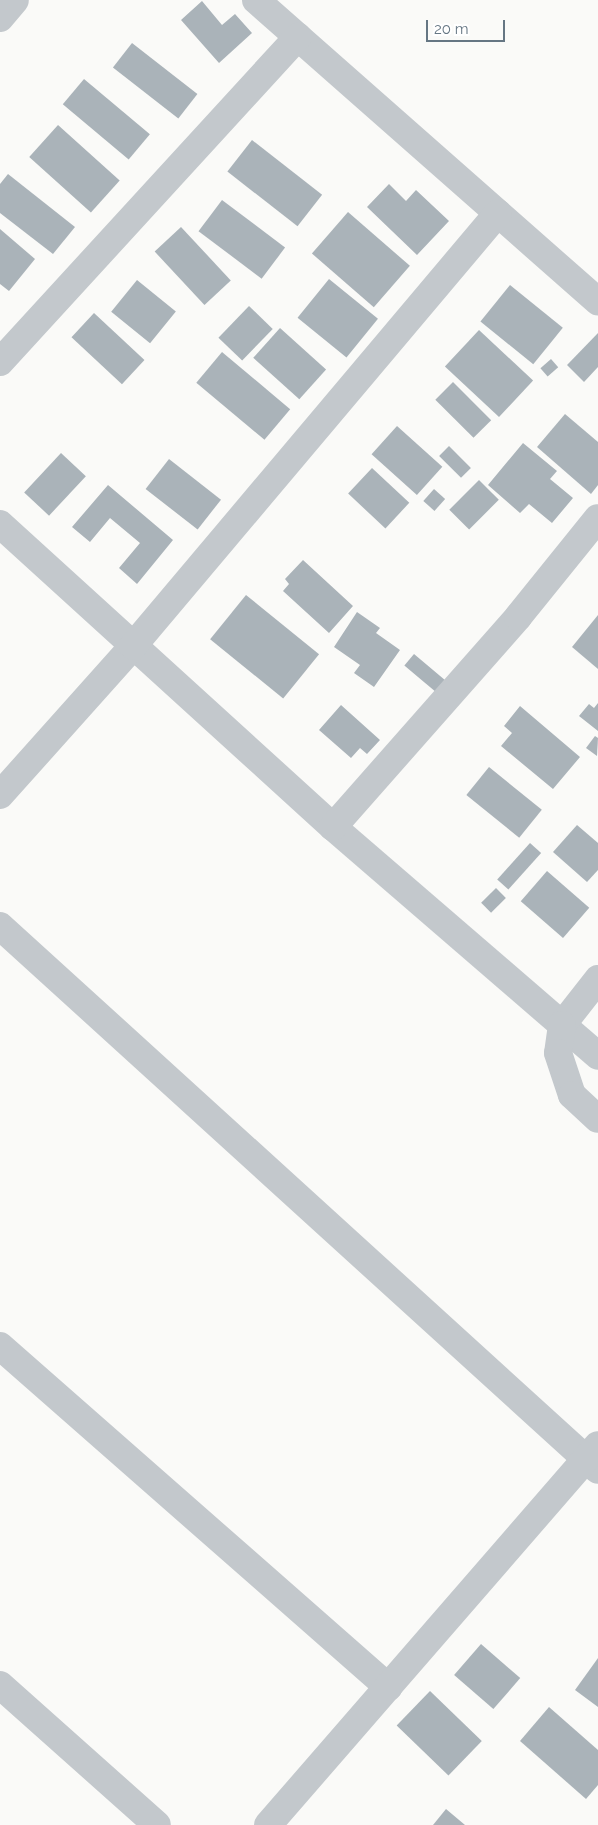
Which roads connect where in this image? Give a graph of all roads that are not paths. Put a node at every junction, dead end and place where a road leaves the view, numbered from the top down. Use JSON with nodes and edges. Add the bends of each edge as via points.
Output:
{"nodes":[{"id":1,"x":15,"y":0,"type":"edge"},
{"id":2,"x":256,"y":0,"type":"edge"},
{"id":3,"x":0,"y":18,"type":"edge"},
{"id":4,"x":298,"y":37,"type":"junction"},
{"id":5,"x":498,"y":213,"type":"junction"},
{"id":6,"x":598,"y":302,"type":"edge"},
{"id":7,"x":0,"y":362,"type":"edge"},
{"id":8,"x":598,"y":518,"type":"edge"},
{"id":9,"x":0,"y":524,"type":"edge"},
{"id":10,"x":134,"y":646,"type":"junction"},
{"id":11,"x":0,"y":795,"type":"edge"},
{"id":12,"x":333,"y":828,"type":"junction"},
{"id":13,"x":0,"y":926,"type":"edge"},
{"id":14,"x":598,"y":979,"type":"edge"},
{"id":15,"x":562,"y":1025,"type":"junction"},
{"id":16,"x":598,"y":1056,"type":"edge"},
{"id":17,"x":598,"y":1119,"type":"edge"},
{"id":18,"x":0,"y":1346,"type":"edge"},
{"id":19,"x":594,"y":1458,"type":"edge"},
{"id":20,"x":0,"y":1684,"type":"edge"},
{"id":21,"x":388,"y":1687,"type":"junction"},
{"id":22,"x":156,"y":1825,"type":"edge"},
{"id":23,"x":268,"y":1825,"type":"edge"}],
"edges":[{"from":1,"to":3,"type":"street"},
{"from":2,"to":4,"type":"street"},
{"from":4,"to":5,"type":"street"},
{"from":4,"to":7,"type":"street"},
{"from":5,"to":6,"type":"street"},
{"from":5,"to":10,"type":"street"},
{"from":8,"to":12,"type":"street","via":[[518,617]]},
{"from":9,"to":10,"type":"street"},
{"from":10,"to":11,"type":"street"},
{"from":10,"to":12,"type":"street"},
{"from":12,"to":15,"type":"street"},
{"from":13,"to":19,"type":"street"},
{"from":14,"to":15,"type":"street"},
{"from":15,"to":16,"type":"street"},
{"from":15,"to":17,"type":"street","via":[[558,1054],[572,1095]]},
{"from":18,"to":21,"type":"street"},
{"from":19,"to":21,"type":"street"},
{"from":20,"to":22,"type":"street"},
{"from":21,"to":23,"type":"street"}]}
